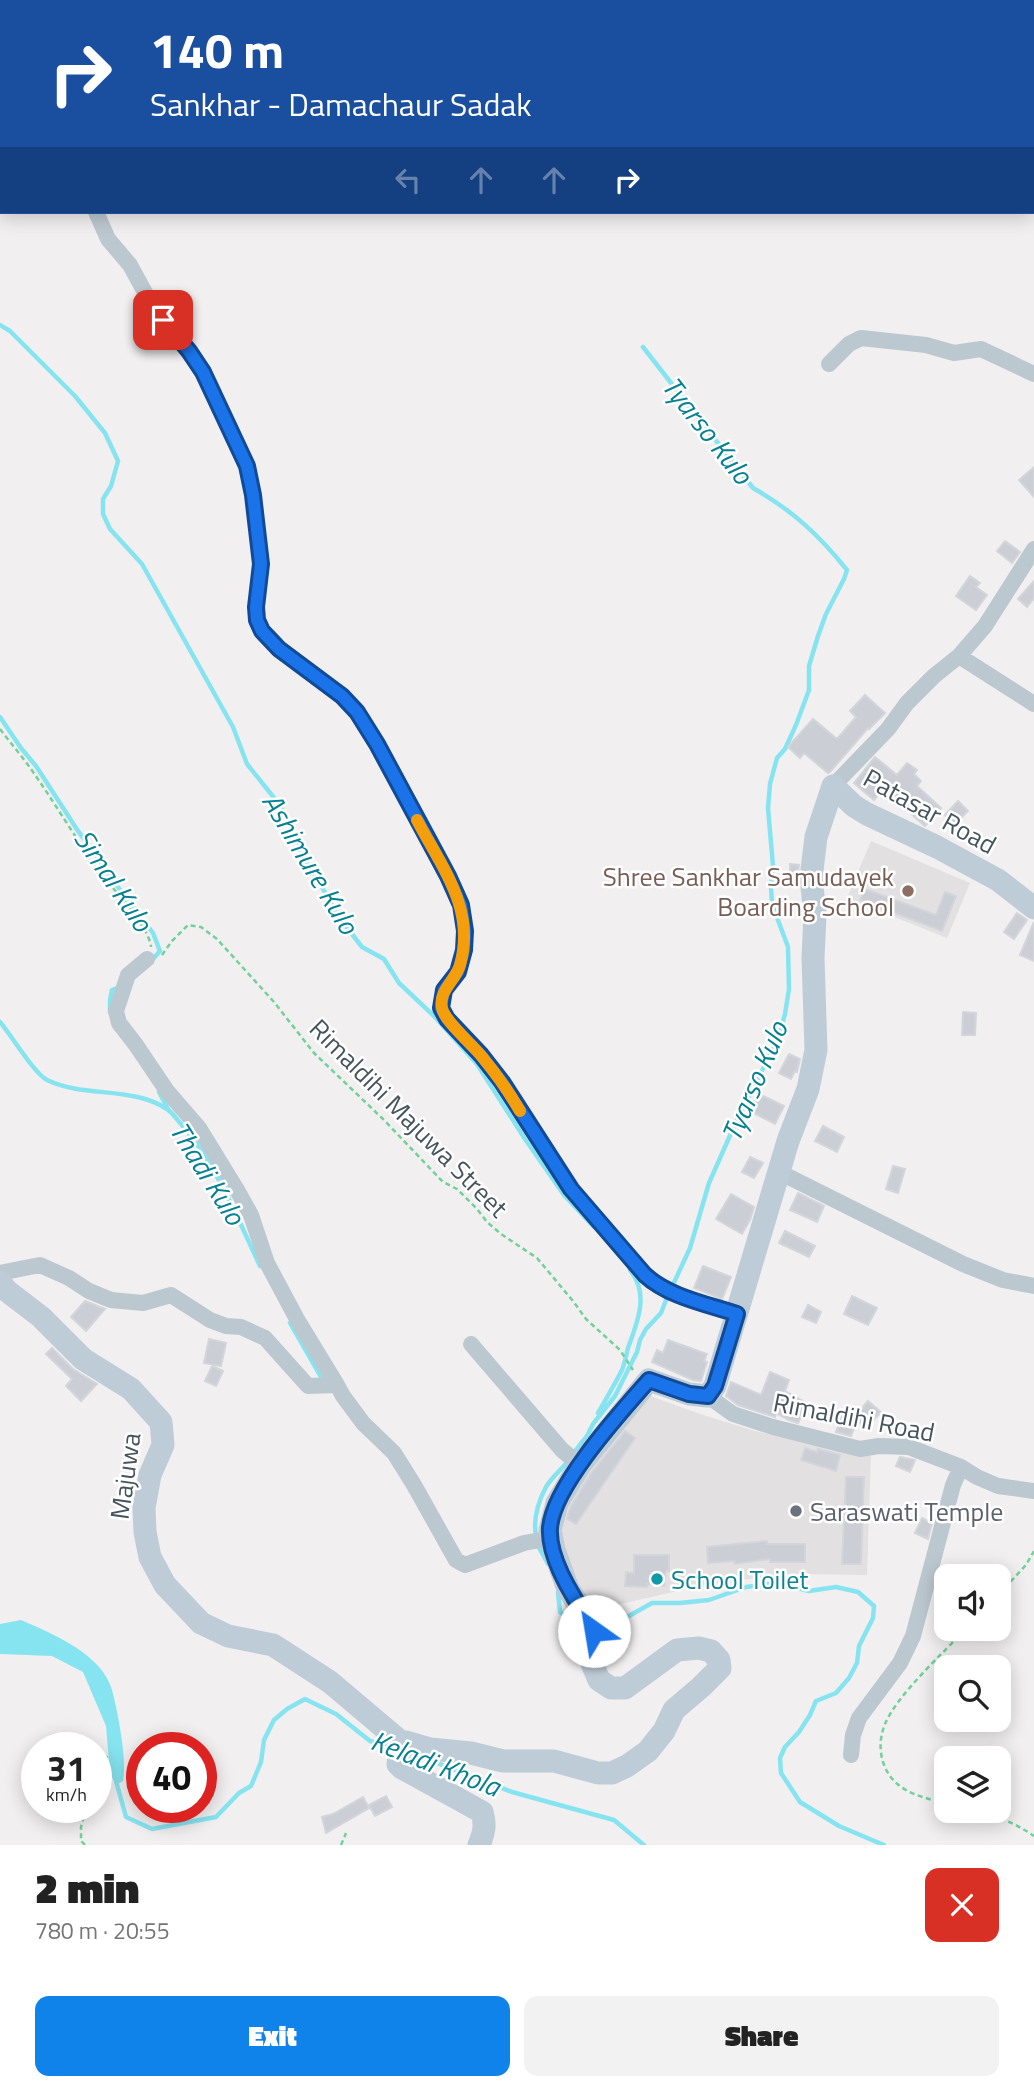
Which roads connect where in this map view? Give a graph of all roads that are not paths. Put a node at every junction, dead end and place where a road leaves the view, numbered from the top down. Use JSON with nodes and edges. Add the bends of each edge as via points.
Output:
{"nodes":[{"id":1,"x":97,"y":214,"type":"edge"},
{"id":2,"x":829,"y":364,"type":"dead end"},
{"id":3,"x":1034,"y":374,"type":"edge"},
{"id":4,"x":1034,"y":549,"type":"edge"},
{"id":5,"x":959,"y":656,"type":"junction"},
{"id":6,"x":1034,"y":704,"type":"edge"},
{"id":7,"x":833,"y":786,"type":"junction"},
{"id":8,"x":1034,"y":908,"type":"edge"},
{"id":9,"x":153,"y":958,"type":"road end"},
{"id":10,"x":779,"y":1171,"type":"junction"},
{"id":11,"x":0,"y":1273,"type":"edge"},
{"id":12,"x":0,"y":1282,"type":"edge"},
{"id":13,"x":1034,"y":1286,"type":"edge"},
{"id":14,"x":737,"y":1314,"type":"junction"},
{"id":15,"x":471,"y":1344,"type":"dead end"},
{"id":16,"x":335,"y":1385,"type":"junction"},
{"id":17,"x":708,"y":1396,"type":"junction"},
{"id":18,"x":580,"y":1465,"type":"junction"},
{"id":19,"x":961,"y":1467,"type":"junction"},
{"id":20,"x":1034,"y":1491,"type":"edge"},
{"id":21,"x":547,"y":1538,"type":"junction"},
{"id":22,"x":401,"y":1742,"type":"junction"},
{"id":23,"x":851,"y":1755,"type":"dead end"},
{"id":24,"x":478,"y":1845,"type":"edge"}],
"edges":[{"from":1,"to":14,"type":"street","via":[[108,239],[203,372],[247,466],[261,564],[256,607],[262,631],[357,712],[461,905],[464,950],[458,972],[444,990],[441,1008],[447,1019],[502,1082],[571,1189],[655,1284]]},
{"from":2,"to":3,"type":"street","via":[[861,338],[954,353],[981,349]]},
{"from":4,"to":5,"type":"street","via":[[985,626]]},
{"from":5,"to":6,"type":"street"},
{"from":5,"to":7,"type":"street","via":[[907,703]]},
{"from":7,"to":8,"type":"street","name":"Patasar Road","via":[[867,814],[998,880]]},
{"from":7,"to":10,"type":"street","via":[[816,838],[811,878],[816,1050],[808,1089]]},
{"from":9,"to":16,"type":"street","via":[[128,975],[116,1011],[119,1023],[199,1128],[237,1190],[267,1263]]},
{"from":10,"to":13,"type":"street","via":[[963,1264]]},
{"from":10,"to":14,"type":"street"},
{"from":11,"to":16,"type":"street","via":[[40,1265],[111,1300],[143,1303],[172,1295],[209,1320],[265,1338],[308,1386]]},
{"from":12,"to":22,"type":"street","name":"Majuwa","via":[[83,1359],[131,1389],[161,1422],[163,1445],[150,1475],[144,1508],[150,1557],[165,1585],[201,1623],[228,1636],[273,1645],[330,1682]]},
{"from":14,"to":17,"type":"street"},
{"from":15,"to":18,"type":"street"},
{"from":16,"to":21,"type":"street","via":[[363,1423],[394,1453],[456,1560],[465,1565]]},
{"from":17,"to":18,"type":"street","via":[[649,1380]]},
{"from":17,"to":19,"type":"street","name":"Rimaldihi Road","via":[[733,1414],[773,1427],[860,1449],[909,1447]]},
{"from":18,"to":21,"type":"street","via":[[557,1503]]},
{"from":19,"to":20,"type":"street","name":"Rimaldihi Road","via":[[998,1486]]},
{"from":19,"to":23,"type":"street","via":[[914,1636],[859,1718]]},
{"from":21,"to":22,"type":"street","via":[[568,1589],[593,1626],[591,1661],[599,1680],[611,1688],[625,1688],[677,1650],[711,1651],[720,1668],[674,1710],[648,1751],[612,1773],[554,1761],[503,1761]]},
{"from":22,"to":24,"type":"street","via":[[398,1764],[402,1768],[482,1812],[484,1832]]}]}
